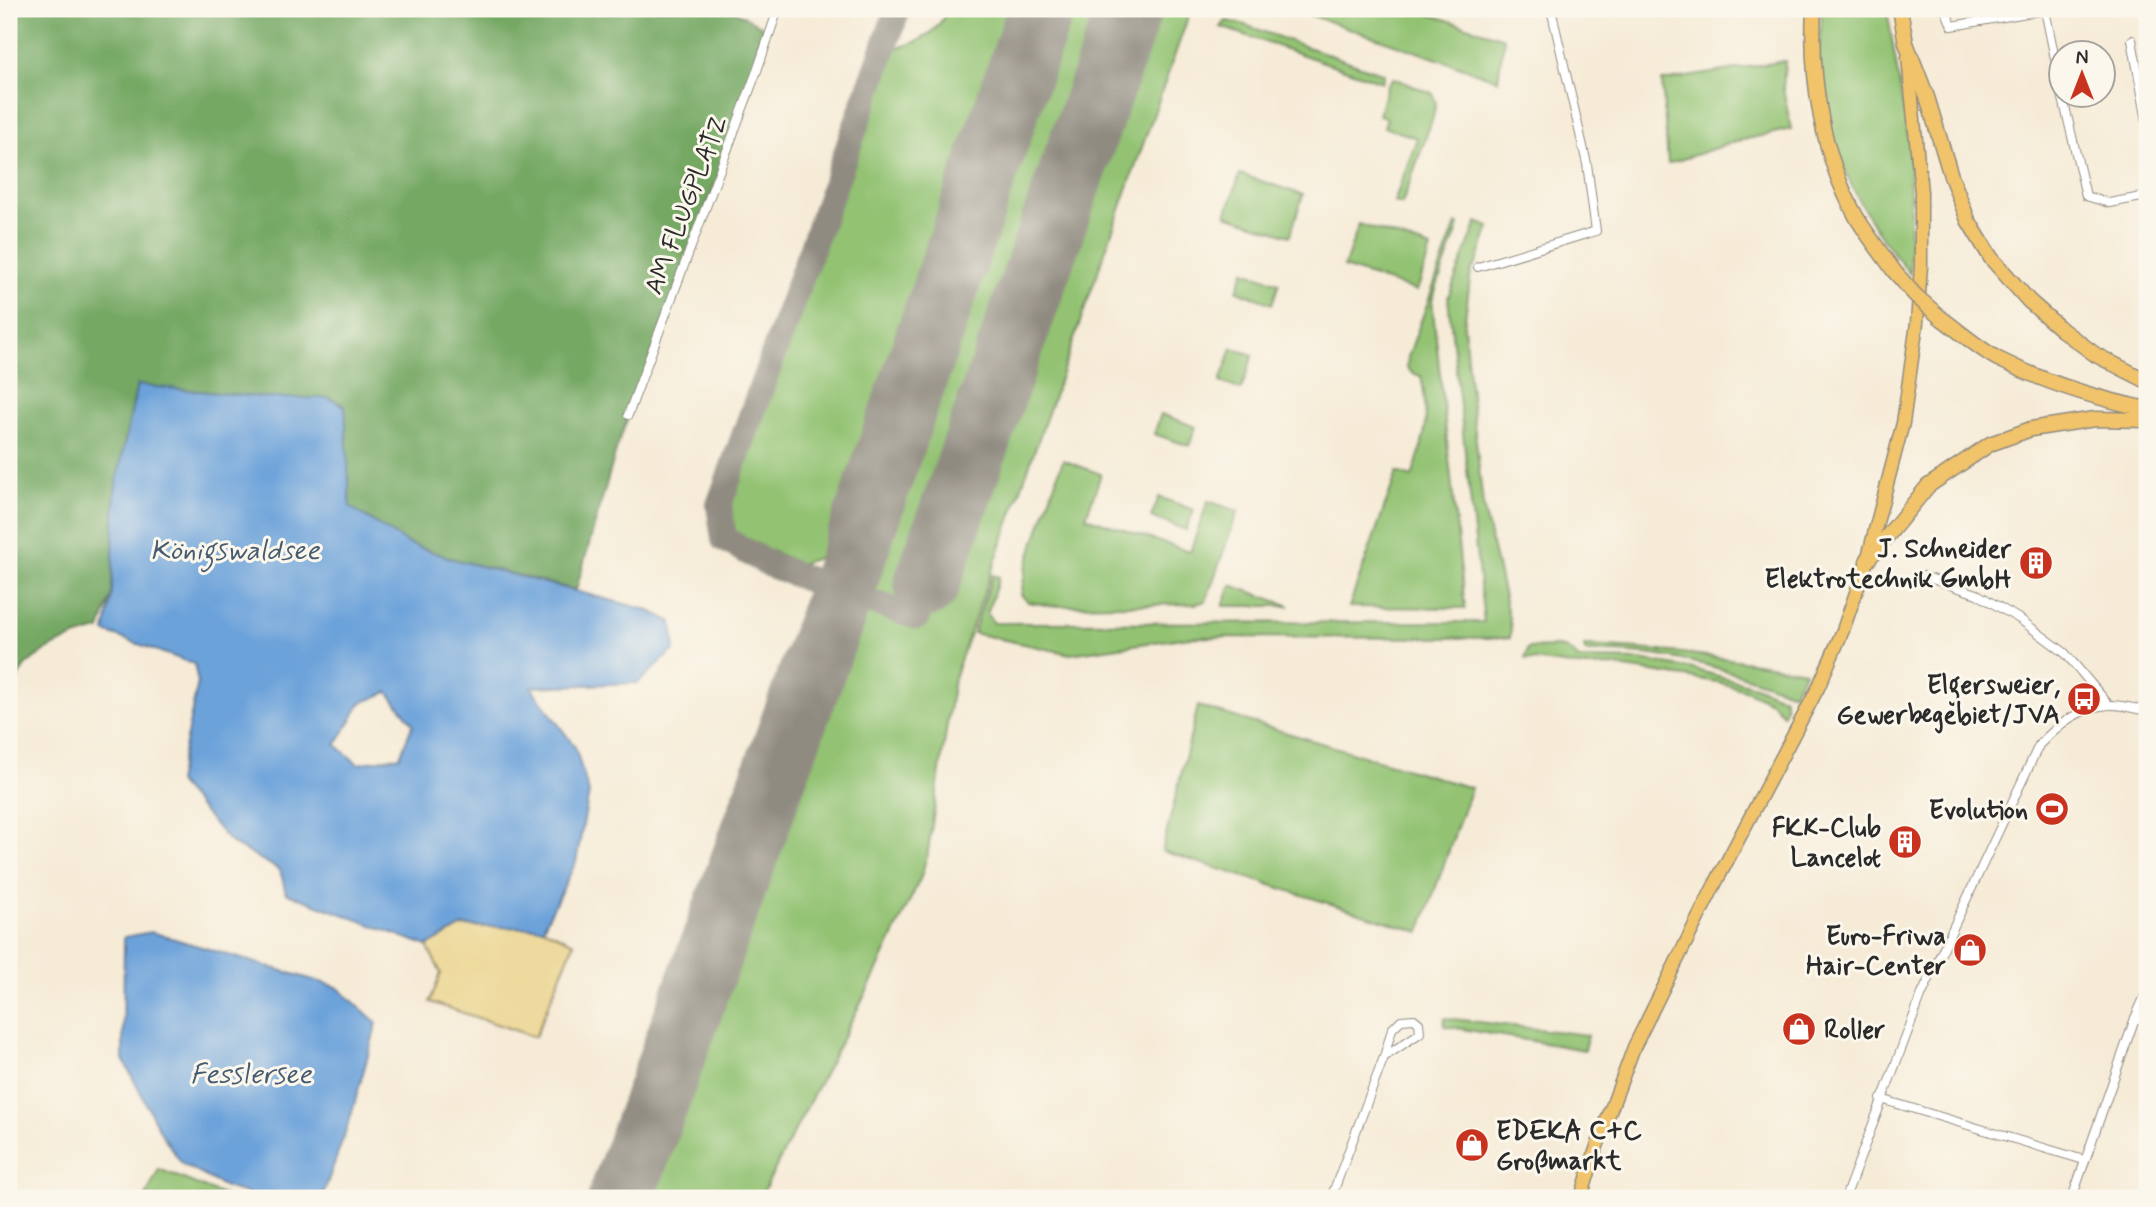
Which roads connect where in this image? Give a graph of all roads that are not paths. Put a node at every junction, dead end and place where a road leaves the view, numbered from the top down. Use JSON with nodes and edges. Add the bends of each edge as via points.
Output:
{"nodes":[{"id":1,"x":778,"y":9,"type":"edge"},
{"id":2,"x":1551,"y":9,"type":"edge"},
{"id":3,"x":1814,"y":9,"type":"edge"},
{"id":4,"x":1900,"y":9,"type":"edge"},
{"id":5,"x":1945,"y":9,"type":"edge"},
{"id":6,"x":2048,"y":9,"type":"edge"},
{"id":7,"x":2053,"y":38,"type":"edge"},
{"id":8,"x":2132,"y":40,"type":"dead end"},
{"id":9,"x":1906,"y":43,"type":"junction"},
{"id":10,"x":2065,"y":108,"type":"edge"},
{"id":11,"x":2147,"y":121,"type":"edge"},
{"id":12,"x":2147,"y":196,"type":"edge"},
{"id":13,"x":1478,"y":267,"type":"dead end"},
{"id":14,"x":2147,"y":381,"type":"edge"},
{"id":15,"x":2147,"y":409,"type":"edge"},
{"id":16,"x":628,"y":415,"type":"dead end"},
{"id":17,"x":2147,"y":420,"type":"edge"},
{"id":18,"x":1867,"y":561,"type":"junction"},
{"id":19,"x":1923,"y":576,"type":"dead end"},
{"id":20,"x":2109,"y":705,"type":"junction"},
{"id":21,"x":2147,"y":711,"type":"edge"},
{"id":22,"x":2147,"y":992,"type":"edge"},
{"id":23,"x":2135,"y":1018,"type":"junction"},
{"id":24,"x":2147,"y":1022,"type":"edge"},
{"id":25,"x":1384,"y":1057,"type":"junction"},
{"id":26,"x":1881,"y":1098,"type":"junction"},
{"id":27,"x":2084,"y":1160,"type":"junction"},
{"id":28,"x":1331,"y":1198,"type":"edge"},
{"id":29,"x":1581,"y":1198,"type":"edge"},
{"id":30,"x":1845,"y":1198,"type":"edge"},
{"id":31,"x":2072,"y":1198,"type":"edge"}],
"edges":[{"from":1,"to":16,"type":"street","name":"AM FLUGPLATZ"},
{"from":2,"to":13,"type":"street","via":[[1587,164],[1596,231]]},
{"from":3,"to":15,"type":"highway","bridge":true,"via":[[1814,67],[1830,149],[1857,218],[1894,271],[1914,295],[1996,358],[2097,398]]},
{"from":4,"to":9,"type":"highway"},
{"from":5,"to":6,"type":"street","via":[[1952,26]]},
{"from":6,"to":7,"type":"street"},
{"from":8,"to":11,"type":"street"},
{"from":9,"to":14,"type":"highway","via":[[1964,209],[1991,258],[2062,330],[2096,355]]},
{"from":9,"to":18,"type":"main road","via":[[1921,191],[1916,335],[1903,423]]},
{"from":10,"to":12,"type":"street","via":[[2085,196],[2109,202]]},
{"from":17,"to":18,"type":"highway","via":[[2082,421],[2031,429],[1990,444],[1928,486]]},
{"from":18,"to":29,"type":"main road","via":[[1822,679],[1634,1047]]},
{"from":19,"to":20,"type":"street","via":[[1977,594],[2021,620],[2065,653]]},
{"from":20,"to":21,"type":"street"},
{"from":20,"to":26,"type":"street","via":[[2080,712],[2059,724],[2039,745],[1922,994]]},
{"from":22,"to":23,"type":"street"},
{"from":23,"to":24,"type":"street"},
{"from":23,"to":27,"type":"street"},
{"from":25,"to":25,"type":"street","via":[[1420,1033],[1419,1023],[1401,1020],[1392,1028]]},
{"from":25,"to":28,"type":"street"},
{"from":26,"to":27,"type":"street"},
{"from":26,"to":30,"type":"street"},
{"from":27,"to":31,"type":"street"}]}
